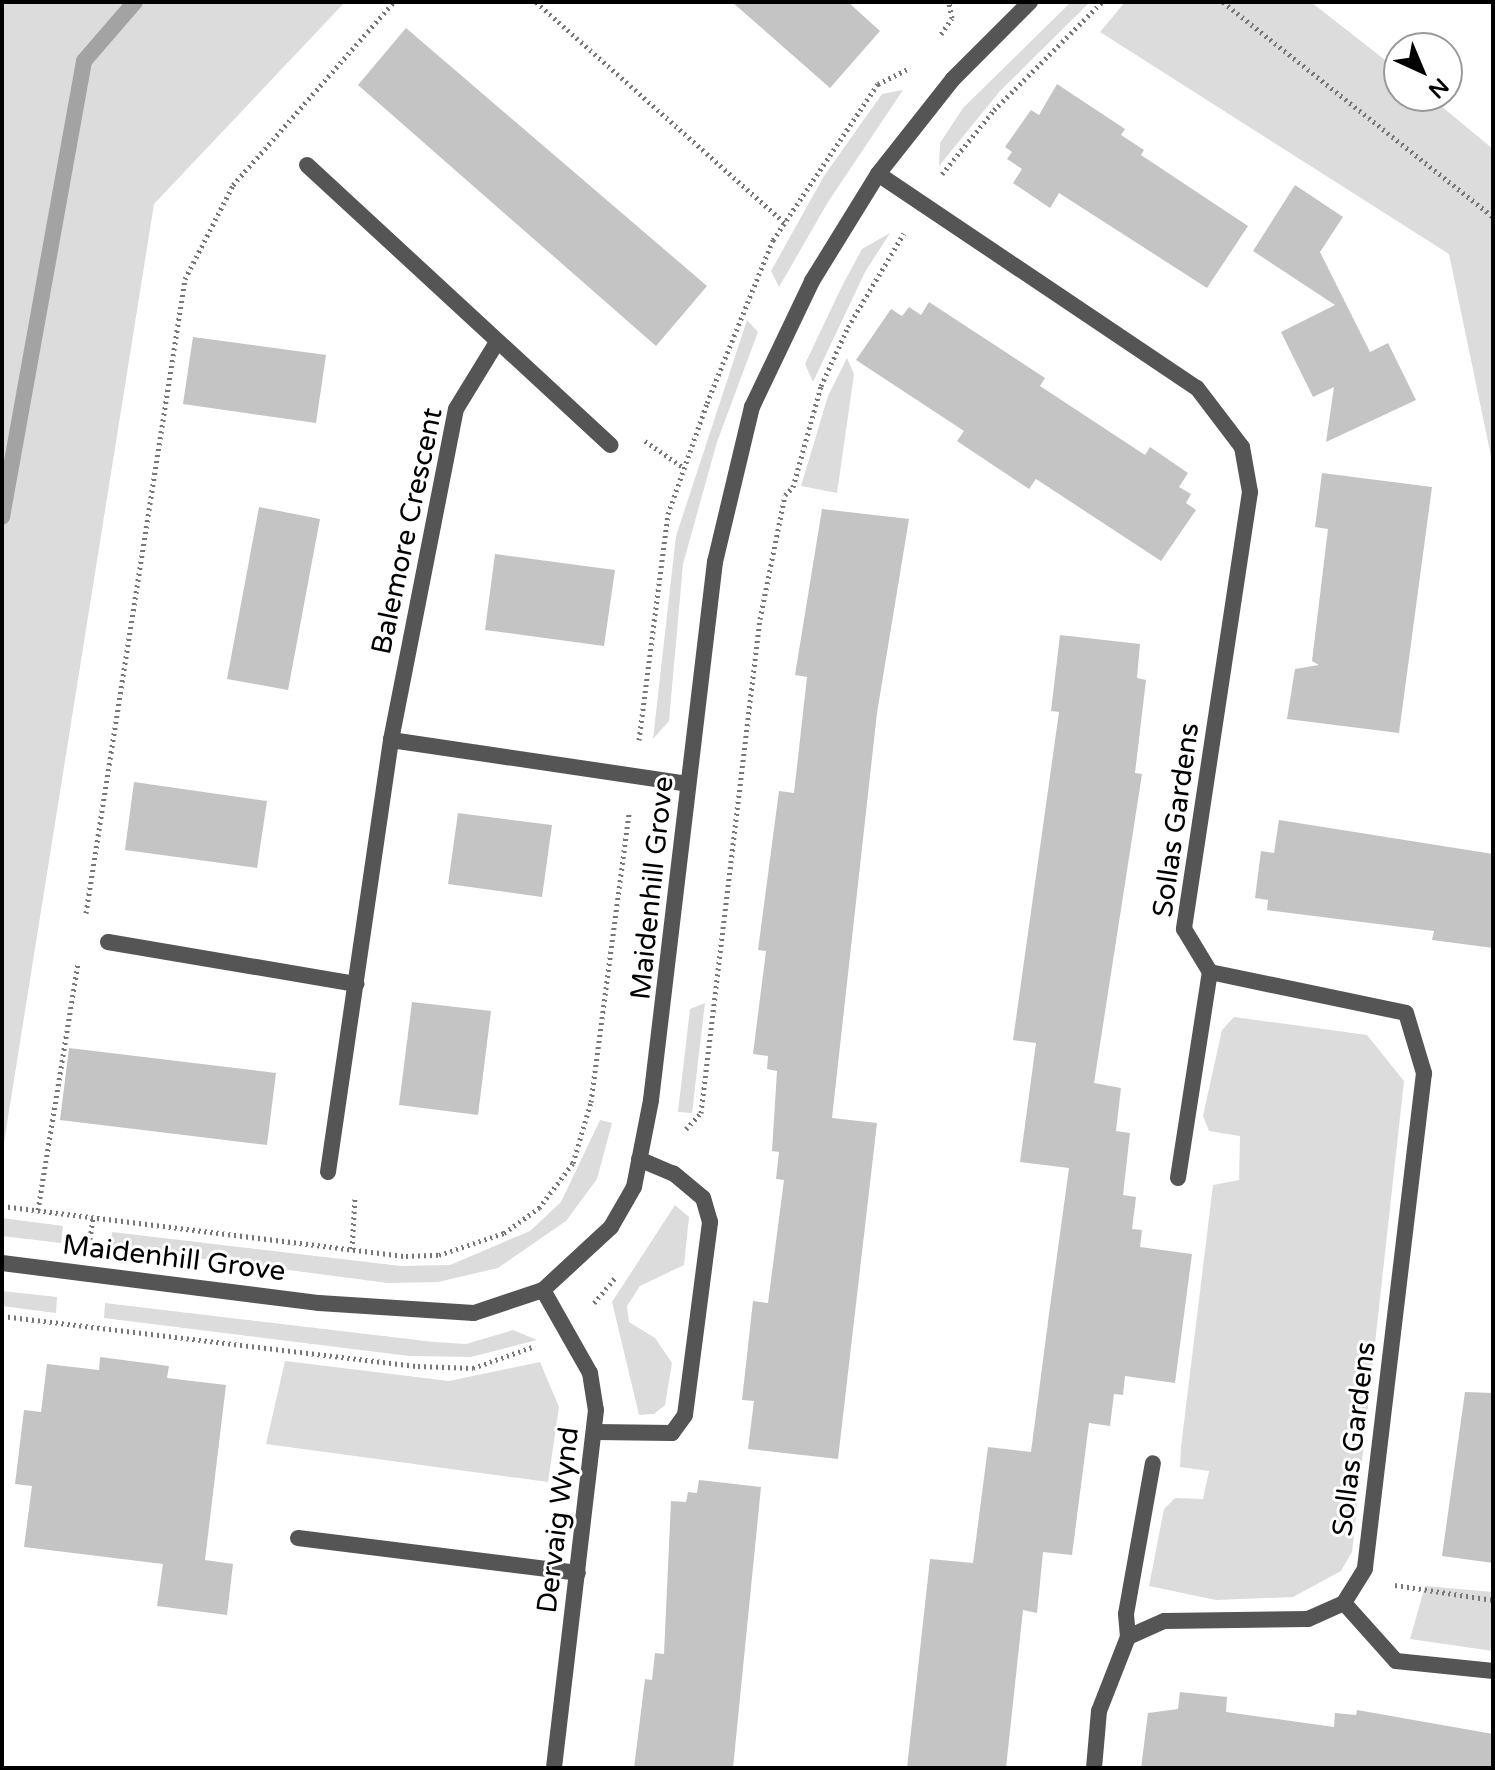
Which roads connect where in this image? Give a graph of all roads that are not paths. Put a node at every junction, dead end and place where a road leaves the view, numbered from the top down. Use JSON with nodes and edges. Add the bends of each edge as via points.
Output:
{"nodes":[{"id":1,"x":1024,"y":4,"type":"edge"},
{"id":2,"x":307,"y":165,"type":"dead end"},
{"id":3,"x":878,"y":174,"type":"junction"},
{"id":4,"x":497,"y":342,"type":"junction"},
{"id":5,"x":610,"y":445,"type":"dead end"},
{"id":6,"x":391,"y":740,"type":"junction"},
{"id":7,"x":688,"y":784,"type":"junction"},
{"id":8,"x":108,"y":942,"type":"dead end"},
{"id":9,"x":1210,"y":972,"type":"junction"},
{"id":10,"x":356,"y":984,"type":"junction"},
{"id":11,"x":639,"y":1159,"type":"junction"},
{"id":12,"x":328,"y":1172,"type":"road end"},
{"id":13,"x":1178,"y":1178,"type":"dead end"},
{"id":14,"x":2,"y":1263,"type":"edge"},
{"id":15,"x":543,"y":1290,"type":"junction"},
{"id":16,"x":596,"y":1432,"type":"junction"},
{"id":17,"x":1153,"y":1463,"type":"dead end"},
{"id":18,"x":298,"y":1538,"type":"dead end"},
{"id":19,"x":578,"y":1573,"type":"junction"},
{"id":20,"x":1344,"y":1603,"type":"junction"},
{"id":21,"x":1128,"y":1637,"type":"junction"},
{"id":22,"x":1493,"y":1671,"type":"edge"},
{"id":23,"x":554,"y":1768,"type":"edge"},
{"id":24,"x":1094,"y":1768,"type":"edge"}],
"edges":[{"from":1,"to":3,"type":"street","name":"Maidenhill Grove","via":[[953,79]]},
{"from":2,"to":4,"type":"street"},
{"from":3,"to":7,"type":"street","name":"Maidenhill Grove","via":[[812,281],[752,407],[715,562]]},
{"from":3,"to":9,"type":"street","name":"Sollas Gardens","via":[[1197,388],[1242,447],[1250,492],[1184,929]]},
{"from":4,"to":5,"type":"street"},
{"from":4,"to":6,"type":"street","name":"Balemore Crescent","via":[[456,409]]},
{"from":6,"to":7,"type":"street"},
{"from":6,"to":10,"type":"street","name":"Balemore Crescent"},
{"from":7,"to":11,"type":"street","name":"Maidenhill Grove","via":[[663,1021]]},
{"from":8,"to":10,"type":"street"},
{"from":9,"to":13,"type":"street"},
{"from":9,"to":20,"type":"street","name":"Sollas Gardens","via":[[1406,1013],[1424,1073],[1365,1569]]},
{"from":10,"to":12,"type":"street","name":"Balemore Crescent"},
{"from":11,"to":15,"type":"street","name":"Maidenhill Grove","via":[[634,1187],[611,1227]]},
{"from":11,"to":16,"type":"street","via":[[674,1174],[703,1198],[710,1222],[685,1415],[672,1433]]},
{"from":14,"to":15,"type":"street","name":"Maidenhill Grove","via":[[420,1313],[474,1313]]},
{"from":15,"to":16,"type":"street","name":"Dervaig Wynd","via":[[590,1373]]},
{"from":16,"to":19,"type":"street","name":"Dervaig Wynd"},
{"from":17,"to":21,"type":"street","via":[[1126,1614]]},
{"from":18,"to":19,"type":"street"},
{"from":19,"to":23,"type":"street","name":"Dervaig Wynd"},
{"from":20,"to":21,"type":"street","via":[[1308,1619],[1164,1621]]},
{"from":20,"to":22,"type":"street","via":[[1396,1661]]},
{"from":21,"to":24,"type":"street","via":[[1099,1711]]}]}
